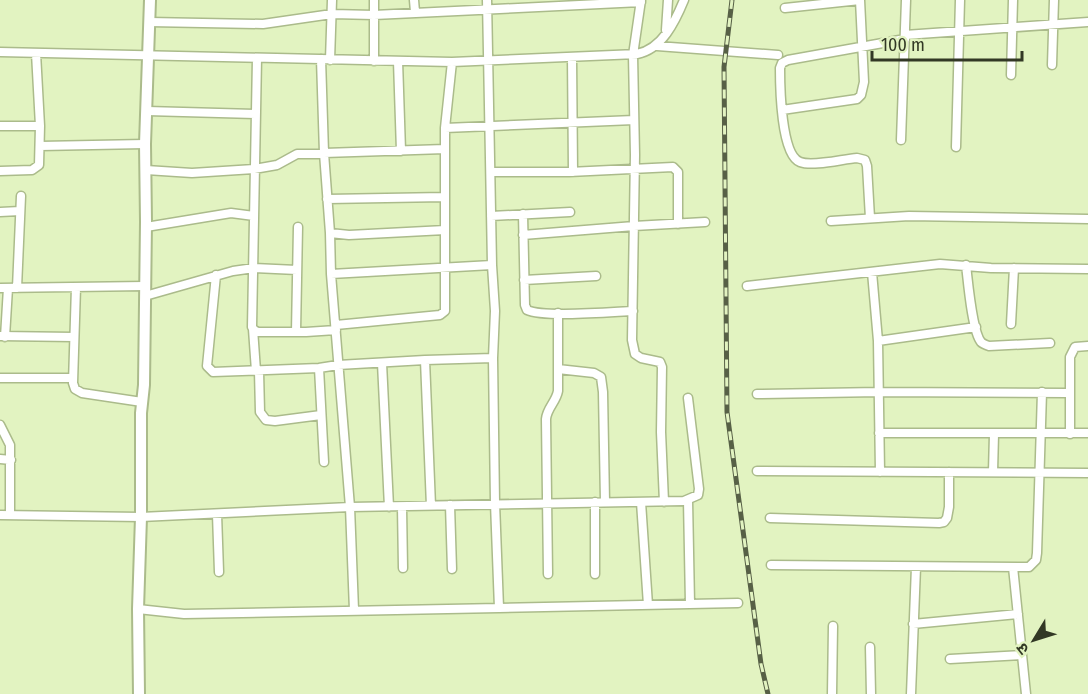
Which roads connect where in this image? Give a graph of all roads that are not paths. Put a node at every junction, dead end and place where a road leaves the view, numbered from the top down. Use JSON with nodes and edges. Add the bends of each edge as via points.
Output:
{"nodes":[{"id":1,"x":150,"y":0,"type":"edge"},
{"id":2,"x":332,"y":0,"type":"edge"},
{"id":3,"x":374,"y":0,"type":"edge"},
{"id":4,"x":414,"y":0,"type":"edge"},
{"id":5,"x":668,"y":0,"type":"edge"},
{"id":6,"x":684,"y":0,"type":"edge"},
{"id":7,"x":906,"y":0,"type":"edge"},
{"id":8,"x":960,"y":0,"type":"edge"},
{"id":9,"x":1013,"y":0,"type":"edge"},
{"id":10,"x":1054,"y":0,"type":"edge"},
{"id":11,"x":641,"y":1,"type":"edge"},
{"id":12,"x":487,"y":4,"type":"edge"},
{"id":13,"x":785,"y":8,"type":"dead end"},
{"id":14,"x":415,"y":12,"type":"junction"},
{"id":15,"x":332,"y":14,"type":"junction"},
{"id":16,"x":374,"y":15,"type":"junction"},
{"id":17,"x":149,"y":21,"type":"junction"},
{"id":18,"x":1088,"y":22,"type":"edge"},
{"id":19,"x":1053,"y":24,"type":"junction"},
{"id":20,"x":1012,"y":27,"type":"junction"},
{"id":21,"x":959,"y":32,"type":"junction"},
{"id":22,"x":666,"y":33,"type":"junction"},
{"id":23,"x":905,"y":37,"type":"junction"},
{"id":24,"x":657,"y":46,"type":"junction"},
{"id":25,"x":862,"y":46,"type":"junction"},
{"id":26,"x":0,"y":52,"type":"edge"},
{"id":27,"x":36,"y":53,"type":"junction"},
{"id":28,"x":633,"y":55,"type":"junction"},
{"id":29,"x":778,"y":55,"type":"dead end"},
{"id":30,"x":149,"y":56,"type":"junction"},
{"id":31,"x":572,"y":57,"type":"junction"},
{"id":32,"x":257,"y":58,"type":"junction"},
{"id":33,"x":326,"y":59,"type":"junction"},
{"id":34,"x":488,"y":60,"type":"junction"},
{"id":35,"x":375,"y":61,"type":"junction"},
{"id":36,"x":398,"y":61,"type":"junction"},
{"id":37,"x":452,"y":62,"type":"junction"},
{"id":38,"x":1052,"y":65,"type":"dead end"},
{"id":39,"x":1011,"y":75,"type":"dead end"},
{"id":40,"x":782,"y":110,"type":"junction"},
{"id":41,"x":147,"y":111,"type":"junction"},
{"id":42,"x":255,"y":114,"type":"junction"},
{"id":43,"x":634,"y":120,"type":"junction"},
{"id":44,"x":573,"y":122,"type":"junction"},
{"id":45,"x":0,"y":126,"type":"edge"},
{"id":46,"x":40,"y":126,"type":"junction"},
{"id":47,"x":490,"y":126,"type":"junction"},
{"id":48,"x":445,"y":128,"type":"junction"},
{"id":49,"x":901,"y":140,"type":"dead end"},
{"id":50,"x":145,"y":144,"type":"junction"},
{"id":51,"x":40,"y":146,"type":"junction"},
{"id":52,"x":956,"y":147,"type":"dead end"},
{"id":53,"x":445,"y":148,"type":"junction"},
{"id":54,"x":402,"y":151,"type":"junction"},
{"id":55,"x":324,"y":154,"type":"junction"},
{"id":56,"x":635,"y":167,"type":"junction"},
{"id":57,"x":254,"y":169,"type":"junction"},
{"id":58,"x":146,"y":170,"type":"junction"},
{"id":59,"x":0,"y":171,"type":"edge"},
{"id":60,"x":491,"y":172,"type":"junction"},
{"id":61,"x":573,"y":172,"type":"junction"},
{"id":62,"x":21,"y":196,"type":"dead end"},
{"id":63,"x":445,"y":197,"type":"junction"},
{"id":64,"x":327,"y":199,"type":"junction"},
{"id":65,"x":20,"y":211,"type":"junction"},
{"id":66,"x":0,"y":212,"type":"edge"},
{"id":67,"x":570,"y":212,"type":"dead end"},
{"id":68,"x":523,"y":214,"type":"junction"},
{"id":69,"x":254,"y":216,"type":"junction"},
{"id":70,"x":491,"y":216,"type":"junction"},
{"id":71,"x":870,"y":218,"type":"junction"},
{"id":72,"x":1088,"y":219,"type":"edge"},
{"id":73,"x":831,"y":221,"type":"dead end"},
{"id":74,"x":705,"y":222,"type":"dead end"},
{"id":75,"x":678,"y":224,"type":"junction"},
{"id":76,"x":146,"y":226,"type":"junction"},
{"id":77,"x":634,"y":226,"type":"junction"},
{"id":78,"x":298,"y":227,"type":"dead end"},
{"id":79,"x":445,"y":230,"type":"junction"},
{"id":80,"x":330,"y":233,"type":"junction"},
{"id":81,"x":523,"y":235,"type":"junction"},
{"id":82,"x":966,"y":265,"type":"junction"},
{"id":83,"x":492,"y":266,"type":"junction"},
{"id":84,"x":445,"y":267,"type":"junction"},
{"id":85,"x":254,"y":268,"type":"junction"},
{"id":86,"x":1014,"y":268,"type":"junction"},
{"id":87,"x":1088,"y":269,"type":"edge"},
{"id":88,"x":297,"y":270,"type":"junction"},
{"id":89,"x":872,"y":272,"type":"junction"},
{"id":90,"x":331,"y":274,"type":"junction"},
{"id":91,"x":216,"y":276,"type":"junction"},
{"id":92,"x":596,"y":276,"type":"dead end"},
{"id":93,"x":524,"y":280,"type":"junction"},
{"id":94,"x":747,"y":286,"type":"dead end"},
{"id":95,"x":76,"y":287,"type":"junction"},
{"id":96,"x":8,"y":288,"type":"edge"},
{"id":97,"x":145,"y":291,"type":"junction"},
{"id":98,"x":633,"y":311,"type":"junction"},
{"id":99,"x":558,"y":314,"type":"junction"},
{"id":100,"x":1011,"y":324,"type":"dead end"},
{"id":101,"x":976,"y":327,"type":"junction"},
{"id":102,"x":336,"y":328,"type":"junction"},
{"id":103,"x":253,"y":329,"type":"junction"},
{"id":104,"x":296,"y":333,"type":"junction"},
{"id":105,"x":3,"y":336,"type":"edge"},
{"id":106,"x":74,"y":337,"type":"junction"},
{"id":107,"x":878,"y":341,"type":"junction"},
{"id":108,"x":1050,"y":343,"type":"dead end"},
{"id":109,"x":1088,"y":346,"type":"edge"},
{"id":110,"x":493,"y":358,"type":"junction"},
{"id":111,"x":425,"y":360,"type":"junction"},
{"id":112,"x":382,"y":363,"type":"junction"},
{"id":113,"x":338,"y":364,"type":"junction"},
{"id":114,"x":319,"y":368,"type":"junction"},
{"id":115,"x":558,"y":369,"type":"junction"},
{"id":116,"x":258,"y":371,"type":"junction"},
{"id":117,"x":0,"y":378,"type":"edge"},
{"id":118,"x":73,"y":378,"type":"junction"},
{"id":119,"x":879,"y":392,"type":"junction"},
{"id":120,"x":1042,"y":392,"type":"junction"},
{"id":121,"x":1068,"y":393,"type":"junction"},
{"id":122,"x":757,"y":394,"type":"dead end"},
{"id":123,"x":688,"y":398,"type":"dead end"},
{"id":124,"x":142,"y":402,"type":"junction"},
{"id":125,"x":321,"y":415,"type":"junction"},
{"id":126,"x":0,"y":425,"type":"edge"},
{"id":127,"x":879,"y":433,"type":"junction"},
{"id":128,"x":1088,"y":433,"type":"edge"},
{"id":129,"x":994,"y":434,"type":"junction"},
{"id":130,"x":1042,"y":434,"type":"junction"},
{"id":131,"x":1070,"y":434,"type":"junction"},
{"id":132,"x":0,"y":459,"type":"edge"},
{"id":133,"x":11,"y":460,"type":"junction"},
{"id":134,"x":324,"y":462,"type":"dead end"},
{"id":135,"x":757,"y":471,"type":"dead end"},
{"id":136,"x":880,"y":472,"type":"junction"},
{"id":137,"x":949,"y":472,"type":"junction"},
{"id":138,"x":993,"y":472,"type":"junction"},
{"id":139,"x":1040,"y":473,"type":"junction"},
{"id":140,"x":1088,"y":473,"type":"edge"},
{"id":141,"x":688,"y":500,"type":"junction"},
{"id":142,"x":546,"y":502,"type":"junction"},
{"id":143,"x":595,"y":502,"type":"junction"},
{"id":144,"x":605,"y":502,"type":"junction"},
{"id":145,"x":641,"y":502,"type":"junction"},
{"id":146,"x":664,"y":502,"type":"junction"},
{"id":147,"x":495,"y":503,"type":"junction"},
{"id":148,"x":450,"y":505,"type":"junction"},
{"id":149,"x":431,"y":506,"type":"junction"},
{"id":150,"x":350,"y":507,"type":"junction"},
{"id":151,"x":389,"y":507,"type":"junction"},
{"id":152,"x":402,"y":507,"type":"junction"},
{"id":153,"x":0,"y":514,"type":"edge"},
{"id":154,"x":217,"y":514,"type":"junction"},
{"id":155,"x":10,"y":515,"type":"junction"},
{"id":156,"x":141,"y":517,"type":"junction"},
{"id":157,"x":771,"y":518,"type":"dead end"},
{"id":158,"x":771,"y":565,"type":"dead end"},
{"id":159,"x":916,"y":567,"type":"junction"},
{"id":160,"x":1013,"y":567,"type":"junction"},
{"id":161,"x":402,"y":568,"type":"dead end"},
{"id":162,"x":452,"y":569,"type":"dead end"},
{"id":163,"x":219,"y":572,"type":"dead end"},
{"id":164,"x":548,"y":574,"type":"dead end"},
{"id":165,"x":595,"y":574,"type":"dead end"},
{"id":166,"x":738,"y":603,"type":"dead end"},
{"id":167,"x":690,"y":604,"type":"junction"},
{"id":168,"x":648,"y":605,"type":"junction"},
{"id":169,"x":500,"y":608,"type":"junction"},
{"id":170,"x":138,"y":609,"type":"junction"},
{"id":171,"x":354,"y":610,"type":"junction"},
{"id":172,"x":1018,"y":614,"type":"junction"},
{"id":173,"x":914,"y":624,"type":"junction"},
{"id":174,"x":833,"y":626,"type":"dead end"},
{"id":175,"x":870,"y":647,"type":"dead end"},
{"id":176,"x":1022,"y":655,"type":"junction"},
{"id":177,"x":950,"y":659,"type":"dead end"},
{"id":178,"x":139,"y":694,"type":"edge"},
{"id":179,"x":832,"y":694,"type":"edge"},
{"id":180,"x":871,"y":694,"type":"edge"},
{"id":181,"x":911,"y":694,"type":"edge"},
{"id":182,"x":1026,"y":694,"type":"edge"}],
"edges":[{"from":1,"to":17,"type":"street"},
{"from":2,"to":15,"type":"street"},
{"from":3,"to":16,"type":"street"},
{"from":4,"to":14,"type":"street"},
{"from":5,"to":22,"type":"street"},
{"from":6,"to":22,"type":"street"},
{"from":7,"to":23,"type":"street"},
{"from":8,"to":21,"type":"street"},
{"from":9,"to":20,"type":"street"},
{"from":10,"to":19,"type":"street"},
{"from":11,"to":12,"type":"street"},
{"from":11,"to":28,"type":"street"},
{"from":12,"to":14,"type":"street"},
{"from":12,"to":34,"type":"street"},
{"from":13,"to":25,"type":"street","via":[[860,0]]},
{"from":14,"to":16,"type":"street"},
{"from":15,"to":16,"type":"street"},
{"from":15,"to":17,"type":"street","via":[[263,24]]},
{"from":15,"to":33,"type":"street"},
{"from":16,"to":35,"type":"street"},
{"from":17,"to":30,"type":"street"},
{"from":18,"to":19,"type":"street"},
{"from":19,"to":20,"type":"street"},
{"from":19,"to":38,"type":"street"},
{"from":20,"to":21,"type":"street"},
{"from":20,"to":39,"type":"street"},
{"from":21,"to":23,"type":"street"},
{"from":21,"to":52,"type":"street"},
{"from":22,"to":24,"type":"street"},
{"from":23,"to":25,"type":"street"},
{"from":23,"to":49,"type":"street"},
{"from":24,"to":28,"type":"street"},
{"from":24,"to":29,"type":"street"},
{"from":25,"to":40,"type":"street","via":[[782,63]]},
{"from":25,"to":40,"type":"street","via":[[863,89],[857,99]]},
{"from":26,"to":27,"type":"street"},
{"from":27,"to":30,"type":"street"},
{"from":27,"to":46,"type":"street"},
{"from":28,"to":31,"type":"street"},
{"from":28,"to":43,"type":"street"},
{"from":30,"to":32,"type":"street"},
{"from":30,"to":41,"type":"street"},
{"from":31,"to":34,"type":"street"},
{"from":31,"to":44,"type":"street"},
{"from":32,"to":33,"type":"street"},
{"from":32,"to":42,"type":"street"},
{"from":33,"to":35,"type":"street"},
{"from":33,"to":55,"type":"street"},
{"from":34,"to":37,"type":"street"},
{"from":34,"to":47,"type":"street"},
{"from":35,"to":36,"type":"street"},
{"from":36,"to":37,"type":"street"},
{"from":36,"to":54,"type":"street"},
{"from":37,"to":48,"type":"street"},
{"from":40,"to":71,"type":"street","via":[[788,145],[800,162],[865,160]]},
{"from":41,"to":42,"type":"street"},
{"from":41,"to":50,"type":"street"},
{"from":42,"to":57,"type":"street"},
{"from":43,"to":44,"type":"street"},
{"from":43,"to":56,"type":"street"},
{"from":44,"to":47,"type":"street"},
{"from":44,"to":61,"type":"street"},
{"from":45,"to":46,"type":"street"},
{"from":46,"to":51,"type":"street"},
{"from":47,"to":48,"type":"street"},
{"from":47,"to":60,"type":"street"},
{"from":48,"to":53,"type":"street"},
{"from":50,"to":51,"type":"street"},
{"from":50,"to":58,"type":"street"},
{"from":51,"to":59,"type":"street","via":[[36,169]]},
{"from":53,"to":54,"type":"street"},
{"from":53,"to":63,"type":"street"},
{"from":54,"to":55,"type":"street"},
{"from":55,"to":57,"type":"street","via":[[297,154],[277,165]]},
{"from":55,"to":64,"type":"street"},
{"from":56,"to":61,"type":"street"},
{"from":56,"to":75,"type":"street","via":[[676,168]]},
{"from":56,"to":77,"type":"street"},
{"from":57,"to":58,"type":"street","via":[[192,173]]},
{"from":57,"to":69,"type":"street"},
{"from":58,"to":76,"type":"street"},
{"from":60,"to":61,"type":"street"},
{"from":60,"to":70,"type":"street"},
{"from":62,"to":65,"type":"street"},
{"from":63,"to":64,"type":"street"},
{"from":63,"to":79,"type":"street"},
{"from":64,"to":80,"type":"street"},
{"from":65,"to":66,"type":"street"},
{"from":65,"to":96,"type":"street"},
{"from":67,"to":68,"type":"street"},
{"from":68,"to":70,"type":"street"},
{"from":68,"to":81,"type":"street"},
{"from":69,"to":76,"type":"street","via":[[231,213]]},
{"from":69,"to":85,"type":"street"},
{"from":70,"to":83,"type":"street"},
{"from":71,"to":72,"type":"street"},
{"from":71,"to":73,"type":"street"},
{"from":74,"to":75,"type":"street"},
{"from":75,"to":77,"type":"street"},
{"from":76,"to":97,"type":"street"},
{"from":77,"to":81,"type":"street"},
{"from":77,"to":98,"type":"street"},
{"from":78,"to":88,"type":"street"},
{"from":79,"to":80,"type":"street"},
{"from":79,"to":84,"type":"street"},
{"from":80,"to":90,"type":"street"},
{"from":81,"to":93,"type":"street"},
{"from":82,"to":86,"type":"street"},
{"from":82,"to":89,"type":"street"},
{"from":82,"to":101,"type":"street"},
{"from":83,"to":84,"type":"street"},
{"from":83,"to":110,"type":"street"},
{"from":84,"to":90,"type":"street"},
{"from":84,"to":102,"type":"street","via":[[442,314]]},
{"from":85,"to":88,"type":"street"},
{"from":85,"to":91,"type":"street"},
{"from":85,"to":103,"type":"street"},
{"from":86,"to":87,"type":"street"},
{"from":86,"to":100,"type":"street"},
{"from":88,"to":104,"type":"street"},
{"from":89,"to":94,"type":"street"},
{"from":89,"to":107,"type":"street"},
{"from":90,"to":102,"type":"street"},
{"from":91,"to":97,"type":"street"},
{"from":91,"to":116,"type":"street","via":[[208,368],[213,372]]},
{"from":92,"to":93,"type":"street"},
{"from":93,"to":99,"type":"street","via":[[527,310]]},
{"from":95,"to":96,"type":"street"},
{"from":95,"to":97,"type":"street"},
{"from":95,"to":106,"type":"street"},
{"from":96,"to":105,"type":"street"},
{"from":97,"to":124,"type":"street"},
{"from":98,"to":99,"type":"street"},
{"from":98,"to":146,"type":"street","via":[[635,354],[660,362],[662,367]]},
{"from":99,"to":115,"type":"street"},
{"from":101,"to":107,"type":"street"},
{"from":101,"to":108,"type":"street","via":[[980,340],[989,346]]},
{"from":102,"to":104,"type":"street"},
{"from":102,"to":113,"type":"street"},
{"from":103,"to":104,"type":"street"},
{"from":103,"to":116,"type":"street"},
{"from":105,"to":106,"type":"street"},
{"from":106,"to":118,"type":"street"},
{"from":107,"to":119,"type":"street"},
{"from":109,"to":121,"type":"street","via":[[1075,347],[1072,352]]},
{"from":110,"to":111,"type":"street"},
{"from":110,"to":147,"type":"street"},
{"from":111,"to":112,"type":"street"},
{"from":111,"to":149,"type":"street"},
{"from":112,"to":113,"type":"street"},
{"from":112,"to":151,"type":"street"},
{"from":113,"to":114,"type":"street"},
{"from":113,"to":150,"type":"street"},
{"from":114,"to":116,"type":"street"},
{"from":114,"to":125,"type":"street"},
{"from":115,"to":142,"type":"street","via":[[557,395],[546,415]]},
{"from":115,"to":144,"type":"street","via":[[601,376]]},
{"from":116,"to":125,"type":"street","via":[[260,412],[266,420]]},
{"from":117,"to":118,"type":"street"},
{"from":118,"to":124,"type":"street","via":[[78,391]]},
{"from":119,"to":120,"type":"street"},
{"from":119,"to":122,"type":"street"},
{"from":119,"to":127,"type":"street"},
{"from":120,"to":121,"type":"street"},
{"from":120,"to":130,"type":"street"},
{"from":121,"to":131,"type":"street"},
{"from":123,"to":141,"type":"street","via":[[699,489],[698,495]]},
{"from":124,"to":156,"type":"street"},
{"from":125,"to":134,"type":"street"},
{"from":126,"to":133,"type":"street","via":[[9,440]]},
{"from":127,"to":129,"type":"street"},
{"from":127,"to":136,"type":"street"},
{"from":128,"to":131,"type":"street"},
{"from":129,"to":130,"type":"street"},
{"from":129,"to":138,"type":"street"},
{"from":130,"to":131,"type":"street"},
{"from":130,"to":139,"type":"street"},
{"from":132,"to":133,"type":"street"},
{"from":133,"to":155,"type":"street"},
{"from":135,"to":136,"type":"street"},
{"from":136,"to":137,"type":"street"},
{"from":137,"to":138,"type":"street"},
{"from":137,"to":157,"type":"street","via":[[948,514],[944,522]]},
{"from":138,"to":139,"type":"street"},
{"from":139,"to":140,"type":"street"},
{"from":139,"to":160,"type":"street","via":[[1036,560],[1029,567]]},
{"from":141,"to":146,"type":"street"},
{"from":141,"to":167,"type":"street"},
{"from":142,"to":143,"type":"street"},
{"from":142,"to":147,"type":"street"},
{"from":142,"to":164,"type":"street"},
{"from":143,"to":144,"type":"street"},
{"from":143,"to":165,"type":"street"},
{"from":144,"to":145,"type":"street"},
{"from":145,"to":146,"type":"street"},
{"from":145,"to":168,"type":"street"},
{"from":147,"to":148,"type":"street"},
{"from":147,"to":169,"type":"street"},
{"from":148,"to":149,"type":"street"},
{"from":148,"to":162,"type":"street"},
{"from":149,"to":152,"type":"street"},
{"from":150,"to":151,"type":"street"},
{"from":150,"to":154,"type":"street"},
{"from":150,"to":171,"type":"street"},
{"from":151,"to":152,"type":"street"},
{"from":152,"to":161,"type":"street"},
{"from":153,"to":155,"type":"street"},
{"from":154,"to":156,"type":"street"},
{"from":154,"to":163,"type":"street"},
{"from":155,"to":156,"type":"street"},
{"from":156,"to":170,"type":"street"},
{"from":158,"to":159,"type":"street"},
{"from":159,"to":160,"type":"street"},
{"from":159,"to":173,"type":"street"},
{"from":160,"to":172,"type":"street"},
{"from":166,"to":167,"type":"street"},
{"from":167,"to":168,"type":"street"},
{"from":168,"to":169,"type":"street"},
{"from":169,"to":171,"type":"street"},
{"from":170,"to":171,"type":"street","via":[[184,614]]},
{"from":170,"to":178,"type":"street"},
{"from":172,"to":173,"type":"street"},
{"from":172,"to":176,"type":"street"},
{"from":173,"to":181,"type":"street"},
{"from":174,"to":179,"type":"street"},
{"from":175,"to":180,"type":"street"},
{"from":176,"to":177,"type":"street"},
{"from":176,"to":182,"type":"street"}]}
